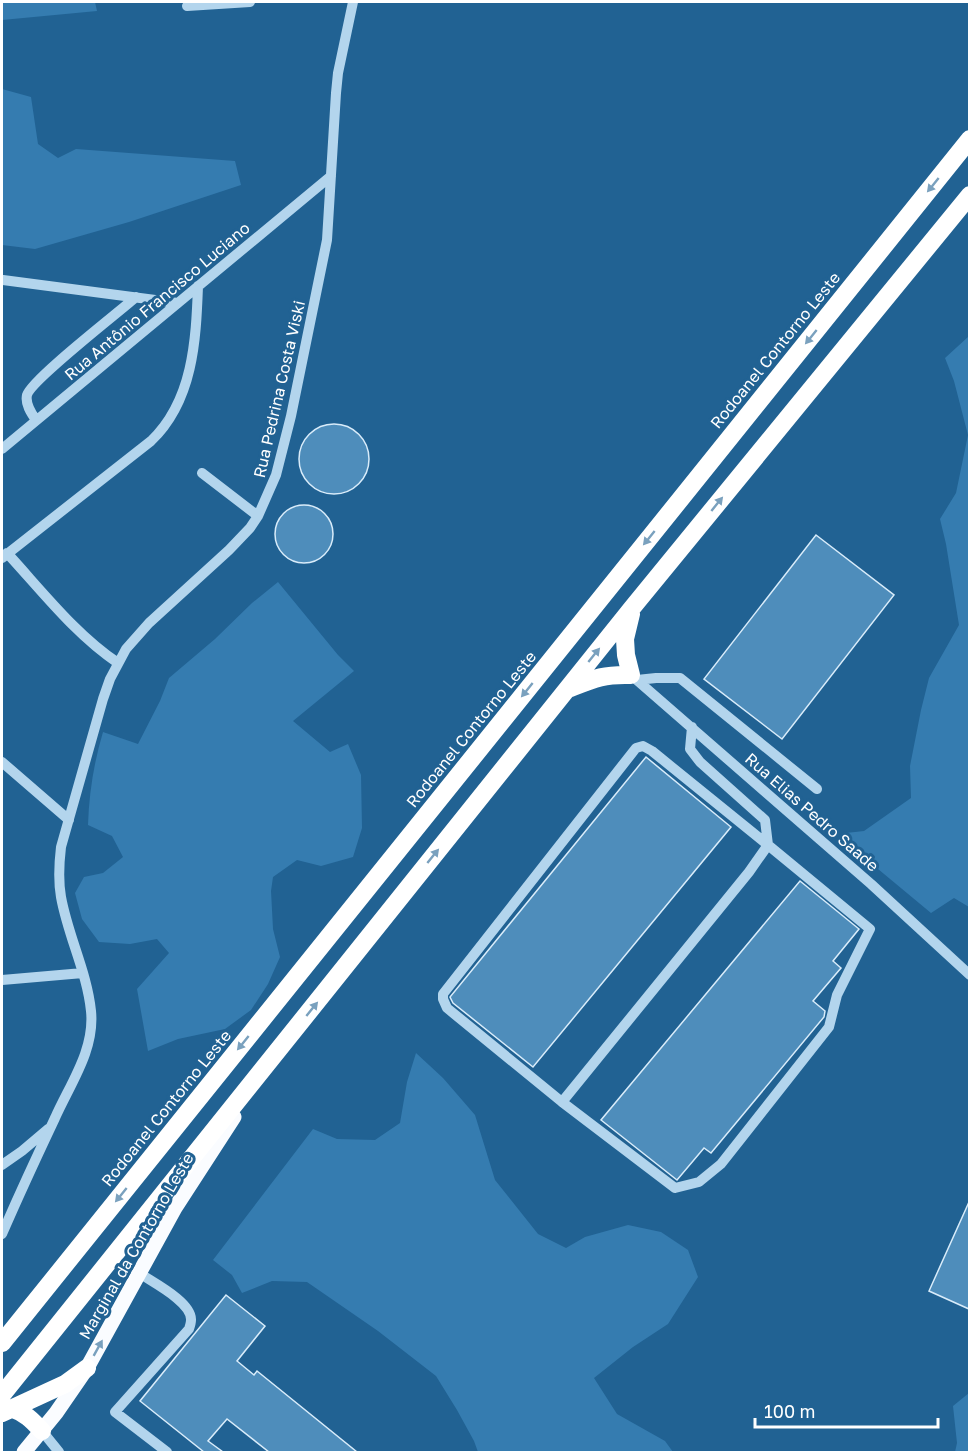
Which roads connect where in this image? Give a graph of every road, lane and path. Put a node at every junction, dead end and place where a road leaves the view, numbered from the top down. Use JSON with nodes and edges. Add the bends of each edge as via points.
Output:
{"nodes":[{"id":1,"x":250,"y":2,"type":"edge"},
{"id":2,"x":353,"y":2,"type":"edge"},
{"id":3,"x":188,"y":6,"type":"dead end"},
{"id":4,"x":969,"y":139,"type":"edge"},
{"id":5,"x":332,"y":176,"type":"junction"},
{"id":6,"x":969,"y":195,"type":"edge"},
{"id":7,"x":3,"y":279,"type":"dead end"},
{"id":8,"x":198,"y":286,"type":"junction"},
{"id":9,"x":136,"y":297,"type":"junction"},
{"id":10,"x":178,"y":303,"type":"junction"},
{"id":11,"x":36,"y":420,"type":"junction"},
{"id":12,"x":2,"y":449,"type":"edge"},
{"id":13,"x":202,"y":473,"type":"dead end"},
{"id":14,"x":258,"y":516,"type":"junction"},
{"id":15,"x":4,"y":556,"type":"edge"},
{"id":16,"x":632,"y":608,"type":"junction"},
{"id":17,"x":118,"y":663,"type":"junction"},
{"id":18,"x":634,"y":678,"type":"junction"},
{"id":19,"x":566,"y":690,"type":"junction"},
{"id":20,"x":692,"y":727,"type":"junction"},
{"id":21,"x":2,"y":762,"type":"edge"},
{"id":22,"x":817,"y":789,"type":"dead end"},
{"id":23,"x":69,"y":819,"type":"junction"},
{"id":24,"x":768,"y":845,"type":"junction"},
{"id":25,"x":83,"y":973,"type":"junction"},
{"id":26,"x":969,"y":975,"type":"edge"},
{"id":27,"x":2,"y":980,"type":"edge"},
{"id":28,"x":275,"y":1054,"type":"junction"},
{"id":29,"x":562,"y":1101,"type":"junction"},
{"id":30,"x":51,"y":1127,"type":"junction"},
{"id":31,"x":2,"y":1165,"type":"edge"},
{"id":32,"x":2,"y":1234,"type":"edge"},
{"id":33,"x":139,"y":1273,"type":"junction"},
{"id":34,"x":2,"y":1343,"type":"edge"},
{"id":35,"x":87,"y":1368,"type":"junction"},
{"id":36,"x":5,"y":1405,"type":"edge"},
{"id":37,"x":42,"y":1431,"type":"junction"},
{"id":38,"x":24,"y":1452,"type":"edge"},
{"id":39,"x":59,"y":1452,"type":"edge"},
{"id":40,"x":167,"y":1452,"type":"edge"}],
"edges":[{"from":1,"to":3,"type":"street"},
{"from":2,"to":5,"type":"street","name":"Rua Pedrina Costa Viski","via":[[338,73]]},
{"from":4,"to":34,"type":"highway","name":"Rodoanel Contorno Leste","one_way":true},
{"from":5,"to":8,"type":"street","name":"Rua Antônio Francisco Luciano"},
{"from":5,"to":14,"type":"street","name":"Rua Pedrina Costa Viski","via":[[327,240],[291,416],[276,475]]},
{"from":16,"to":6,"type":"highway","one_way":true},
{"from":7,"to":9,"type":"street"},
{"from":8,"to":10,"type":"street","name":"Rua Antônio Francisco Luciano"},
{"from":8,"to":15,"type":"street","via":[[196,332],[188,375],[166,424],[151,441]]},
{"from":9,"to":10,"type":"street"},
{"from":9,"to":11,"type":"street","via":[[30,388],[27,402]]},
{"from":10,"to":11,"type":"street","name":"Rua Antônio Francisco Luciano"},
{"from":11,"to":12,"type":"street","name":"Rua Antônio Francisco Luciano"},
{"from":13,"to":14,"type":"street"},
{"from":14,"to":17,"type":"street","name":"Rua Pedrina Costa Viski","via":[[235,545],[136,636]]},
{"from":15,"to":17,"type":"street"},
{"from":16,"to":18,"type":"highway","via":[[624,639]]},
{"from":19,"to":16,"type":"highway","one_way":true},
{"from":17,"to":23,"type":"street","name":"Rua Pedrina Costa Viski","via":[[103,699]]},
{"from":18,"to":19,"type":"highway","via":[[597,677]]},
{"from":18,"to":20,"type":"street","name":"Rua Elias Pedro Saade"},
{"from":18,"to":22,"type":"street","via":[[680,678]]},
{"from":28,"to":19,"type":"highway","one_way":true},
{"from":20,"to":24,"type":"street","via":[[690,749],[765,820]]},
{"from":20,"to":26,"type":"street","name":"Rua Elias Pedro Saade"},
{"from":21,"to":23,"type":"street"},
{"from":23,"to":25,"type":"street","name":"Rua Pedrina Costa Viski","via":[[61,847],[59,882]]},
{"from":24,"to":29,"type":"street"},
{"from":24,"to":29,"type":"street","via":[[870,929],[837,995],[830,1027],[721,1164],[699,1182],[675,1188]]},
{"from":24,"to":29,"type":"street","via":[[652,751],[643,746],[636,748],[443,994],[447,1008]]},
{"from":25,"to":27,"type":"street"},
{"from":25,"to":30,"type":"street","name":"Rua Pedrina Costa Viski","via":[[90,999],[91,1030],[82,1062]]},
{"from":28,"to":33,"type":"main road","name":"Marginal da Contorno Leste","via":[[189,1186]]},
{"from":28,"to":36,"type":"highway"},
{"from":30,"to":31,"type":"street"},
{"from":30,"to":32,"type":"street","name":"Rua Pedrina Costa Viski"},
{"from":35,"to":33,"type":"main road","name":"Marginal da Contorno Leste","one_way":true},
{"from":33,"to":40,"type":"street","via":[[177,1298],[192,1319],[189,1329],[115,1412]]},
{"from":35,"to":36,"type":"highway","via":[[60,1386]]},
{"from":35,"to":37,"type":"main road","name":"Marginal da Contorno Leste"},
{"from":36,"to":37,"type":"highway","via":[[22,1412]]},
{"from":37,"to":38,"type":"main road","name":"Marginal da Contorno Leste"},
{"from":37,"to":39,"type":"street"}]}
